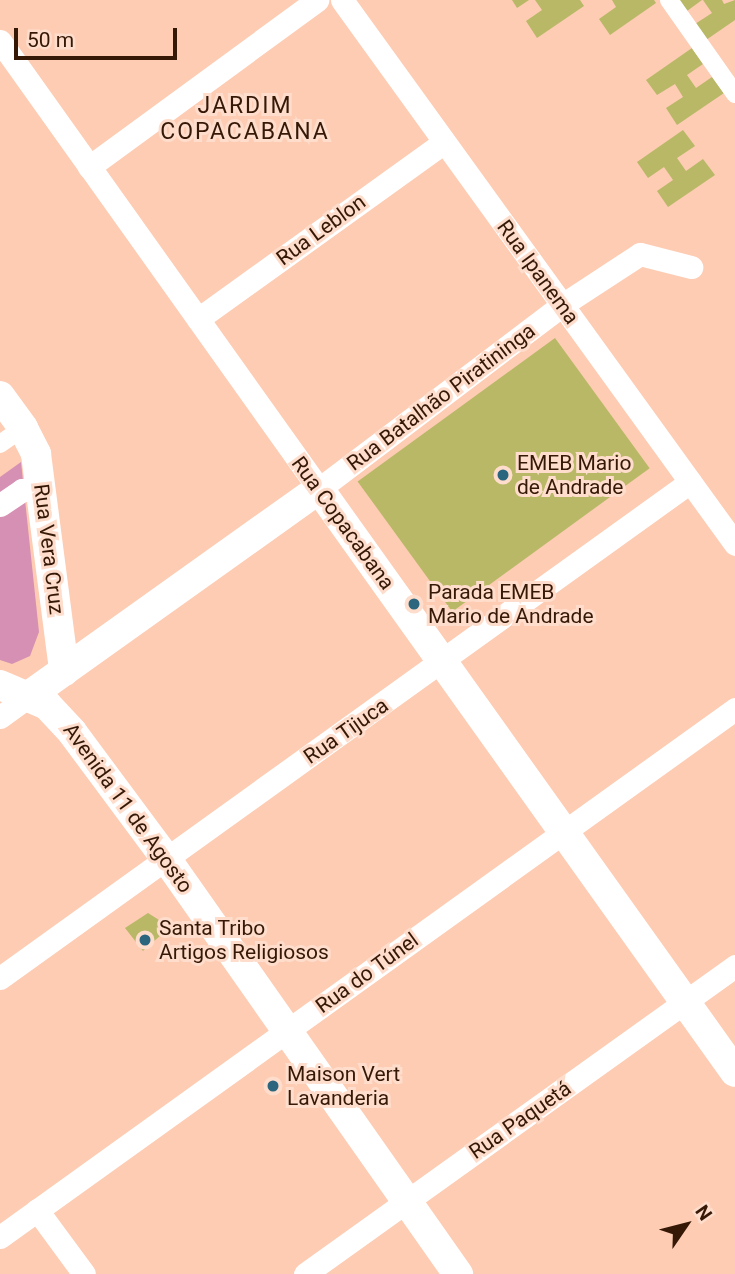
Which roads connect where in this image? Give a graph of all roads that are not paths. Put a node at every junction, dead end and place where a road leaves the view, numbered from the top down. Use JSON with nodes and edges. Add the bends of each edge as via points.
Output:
{"nodes":[{"id":1,"x":317,"y":0,"type":"edge"},
{"id":2,"x":342,"y":0,"type":"edge"},
{"id":3,"x":669,"y":0,"type":"edge"},
{"id":4,"x":0,"y":41,"type":"edge"},
{"id":5,"x":735,"y":94,"type":"edge"},
{"id":6,"x":444,"y":142,"type":"junction"},
{"id":7,"x":89,"y":167,"type":"junction"},
{"id":8,"x":691,"y":267,"type":"dead end"},
{"id":9,"x":562,"y":305,"type":"junction"},
{"id":10,"x":198,"y":319,"type":"junction"},
{"id":11,"x":0,"y":396,"type":"edge"},
{"id":12,"x":11,"y":436,"type":"edge"},
{"id":13,"x":691,"y":482,"type":"junction"},
{"id":14,"x":43,"y":489,"type":"junction"},
{"id":15,"x":319,"y":489,"type":"junction"},
{"id":16,"x":0,"y":505,"type":"edge"},
{"id":17,"x":735,"y":544,"type":"edge"},
{"id":18,"x":443,"y":663,"type":"junction"},
{"id":19,"x":64,"y":671,"type":"junction"},
{"id":20,"x":0,"y":685,"type":"edge"},
{"id":21,"x":30,"y":695,"type":"junction"},
{"id":22,"x":735,"y":709,"type":"edge"},
{"id":23,"x":0,"y":717,"type":"edge"},
{"id":24,"x":564,"y":832,"type":"junction"},
{"id":25,"x":165,"y":858,"type":"junction"},
{"id":26,"x":735,"y":966,"type":"edge"},
{"id":27,"x":0,"y":978,"type":"edge"},
{"id":28,"x":685,"y":1002,"type":"junction"},
{"id":29,"x":288,"y":1030,"type":"junction"},
{"id":30,"x":735,"y":1072,"type":"edge"},
{"id":31,"x":407,"y":1200,"type":"junction"},
{"id":32,"x":37,"y":1210,"type":"junction"},
{"id":33,"x":0,"y":1237,"type":"edge"},
{"id":34,"x":84,"y":1274,"type":"edge"},
{"id":35,"x":305,"y":1274,"type":"edge"},
{"id":36,"x":458,"y":1274,"type":"edge"}],
"edges":[{"from":1,"to":7,"type":"street"},
{"from":2,"to":6,"type":"street","name":"Rua Ipanema"},
{"from":3,"to":5,"type":"street"},
{"from":4,"to":7,"type":"street","name":"Rua Copacabana"},
{"from":6,"to":9,"type":"street","name":"Rua Ipanema"},
{"from":6,"to":10,"type":"street","name":"Rua Leblon"},
{"from":7,"to":10,"type":"street","name":"Rua Copacabana"},
{"from":8,"to":9,"type":"street","name":"Rua Batalhão Piratininga","via":[[640,254]]},
{"from":9,"to":13,"type":"street","name":"Rua Ipanema"},
{"from":9,"to":15,"type":"street","name":"Rua Batalhão Piratininga"},
{"from":10,"to":15,"type":"street","name":"Rua Copacabana"},
{"from":11,"to":12,"type":"street","name":"Rua Vera Cruz"},
{"from":12,"to":14,"type":"street","name":"Rua Vera Cruz","via":[[36,454]]},
{"from":13,"to":17,"type":"street","name":"Rua Ipanema"},
{"from":13,"to":18,"type":"street","name":"Rua Tijuca"},
{"from":14,"to":16,"type":"street","via":[[22,490]]},
{"from":14,"to":19,"type":"street","name":"Rua Vera Cruz"},
{"from":15,"to":18,"type":"street","name":"Rua Copacabana"},
{"from":15,"to":19,"type":"street","name":"Rua Batalhão Piratininga"},
{"from":18,"to":24,"type":"street","name":"Rua Copacabana"},
{"from":18,"to":25,"type":"street","name":"Rua Tijuca"},
{"from":19,"to":21,"type":"street"},
{"from":20,"to":21,"type":"street","name":"Avenida 11 de Agosto"},
{"from":21,"to":23,"type":"street"},
{"from":21,"to":25,"type":"street","name":"Avenida 11 de Agosto","via":[[55,711]]},
{"from":22,"to":24,"type":"street","name":"Rua do Túnel"},
{"from":24,"to":28,"type":"street","name":"Rua Copacabana"},
{"from":24,"to":29,"type":"street","name":"Rua do Túnel"},
{"from":25,"to":27,"type":"street","name":"Rua Tijuca"},
{"from":25,"to":29,"type":"street","name":"Avenida 11 de Agosto"},
{"from":26,"to":28,"type":"street","name":"Rua Paquetá"},
{"from":28,"to":30,"type":"street","name":"Rua Copacabana"},
{"from":28,"to":31,"type":"street","name":"Rua Paquetá"},
{"from":29,"to":31,"type":"street","name":"Avenida 11 de Agosto"},
{"from":29,"to":32,"type":"street","name":"Rua do Túnel"},
{"from":31,"to":35,"type":"street","name":"Rua Paquetá"},
{"from":31,"to":36,"type":"street","name":"Avenida 11 de Agosto"},
{"from":32,"to":33,"type":"street","name":"Rua do Túnel"},
{"from":32,"to":34,"type":"street"}]}
